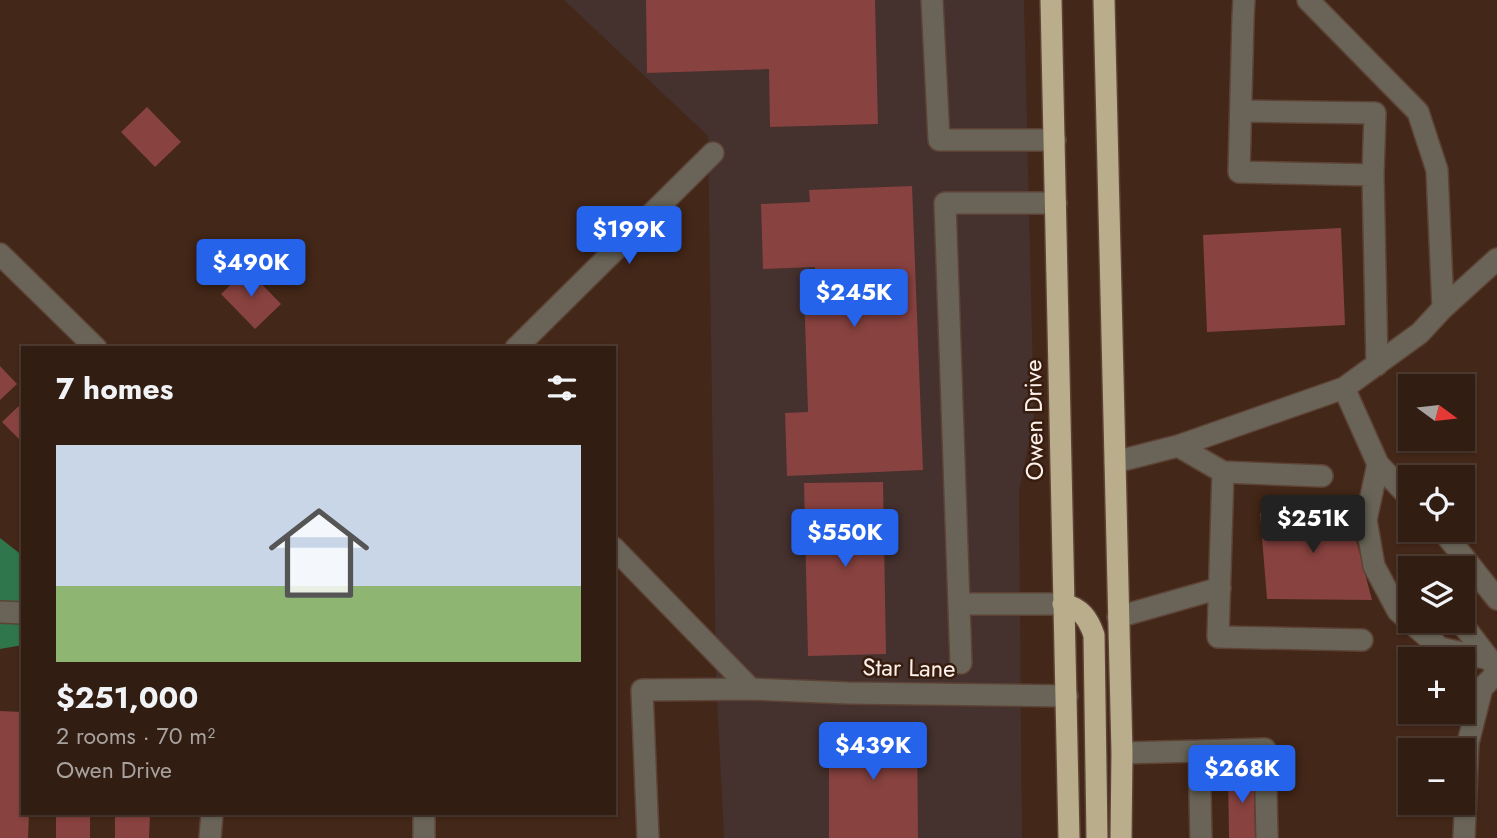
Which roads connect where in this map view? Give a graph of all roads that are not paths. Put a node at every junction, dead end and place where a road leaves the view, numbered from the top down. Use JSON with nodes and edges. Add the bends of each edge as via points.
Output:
{"nodes":[{"id":1,"x":932,"y":0,"type":"edge"},
{"id":2,"x":1051,"y":0,"type":"edge"},
{"id":3,"x":1104,"y":0,"type":"edge"},
{"id":4,"x":1244,"y":0,"type":"edge"},
{"id":5,"x":1308,"y":0,"type":"edge"},
{"id":6,"x":1400,"y":92,"type":"junction"},
{"id":7,"x":1241,"y":111,"type":"junction"},
{"id":8,"x":1375,"y":113,"type":"junction"},
{"id":9,"x":1055,"y":140,"type":"junction"},
{"id":10,"x":713,"y":153,"type":"dead end"},
{"id":11,"x":1373,"y":175,"type":"junction"},
{"id":12,"x":1056,"y":203,"type":"junction"},
{"id":13,"x":0,"y":254,"type":"edge"},
{"id":14,"x":1496,"y":262,"type":"edge"},
{"id":15,"x":1443,"y":308,"type":"junction"},
{"id":16,"x":94,"y":346,"type":"edge"},
{"id":17,"x":518,"y":346,"type":"edge"},
{"id":18,"x":1377,"y":365,"type":"junction"},
{"id":19,"x":1345,"y":388,"type":"junction"},
{"id":20,"x":1178,"y":446,"type":"junction"},
{"id":21,"x":1115,"y":463,"type":"junction"},
{"id":22,"x":1378,"y":464,"type":"junction"},
{"id":23,"x":1223,"y":472,"type":"junction"},
{"id":24,"x":1322,"y":476,"type":"dead end"},
{"id":25,"x":1398,"y":485,"type":"edge"},
{"id":26,"x":1452,"y":542,"type":"edge"},
{"id":27,"x":616,"y":550,"type":"edge"},
{"id":28,"x":1220,"y":588,"type":"junction"},
{"id":29,"x":1497,"y":599,"type":"edge"},
{"id":30,"x":959,"y":604,"type":"junction"},
{"id":31,"x":1063,"y":604,"type":"junction"},
{"id":32,"x":0,"y":612,"type":"edge"},
{"id":33,"x":21,"y":613,"type":"edge"},
{"id":34,"x":1118,"y":617,"type":"junction"},
{"id":35,"x":1469,"y":633,"type":"edge"},
{"id":36,"x":1362,"y":640,"type":"dead end"},
{"id":37,"x":961,"y":663,"type":"dead end"},
{"id":38,"x":1494,"y":667,"type":"edge"},
{"id":39,"x":751,"y":689,"type":"junction"},
{"id":40,"x":1067,"y":696,"type":"junction"},
{"id":41,"x":1199,"y":751,"type":"junction"},
{"id":42,"x":1122,"y":753,"type":"junction"},
{"id":43,"x":212,"y":815,"type":"edge"},
{"id":44,"x":424,"y":815,"type":"edge"},
{"id":45,"x":210,"y":838,"type":"edge"},
{"id":46,"x":424,"y":838,"type":"edge"},
{"id":47,"x":648,"y":838,"type":"edge"},
{"id":48,"x":1069,"y":838,"type":"edge"},
{"id":49,"x":1097,"y":838,"type":"edge"},
{"id":50,"x":1121,"y":838,"type":"edge"},
{"id":51,"x":1200,"y":838,"type":"edge"},
{"id":52,"x":1267,"y":838,"type":"edge"},
{"id":53,"x":1464,"y":838,"type":"edge"}],
"edges":[{"from":1,"to":9,"type":"street","via":[[939,140]]},
{"from":2,"to":9,"type":"highway","name":"Owen Drive"},
{"from":3,"to":21,"type":"highway"},
{"from":4,"to":7,"type":"street"},
{"from":5,"to":6,"type":"street"},
{"from":6,"to":8,"type":"street"},
{"from":6,"to":15,"type":"street","via":[[1418,112],[1437,170]]},
{"from":7,"to":8,"type":"street"},
{"from":7,"to":11,"type":"street","via":[[1239,172]]},
{"from":8,"to":11,"type":"street"},
{"from":9,"to":12,"type":"highway","name":"Owen Drive"},
{"from":10,"to":17,"type":"street"},
{"from":11,"to":18,"type":"street"},
{"from":12,"to":30,"type":"street","via":[[945,203]]},
{"from":12,"to":31,"type":"highway","name":"Owen Drive"},
{"from":13,"to":16,"type":"street"},
{"from":14,"to":15,"type":"street"},
{"from":15,"to":18,"type":"street","via":[[1420,333]]},
{"from":18,"to":19,"type":"street"},
{"from":19,"to":20,"type":"street"},
{"from":19,"to":22,"type":"street"},
{"from":20,"to":21,"type":"street"},
{"from":20,"to":23,"type":"street"},
{"from":21,"to":34,"type":"highway"},
{"from":22,"to":25,"type":"street"},
{"from":22,"to":38,"type":"street","via":[[1366,520],[1374,566],[1398,611],[1440,649]]},
{"from":23,"to":24,"type":"street"},
{"from":23,"to":28,"type":"street"},
{"from":26,"to":29,"type":"street"},
{"from":27,"to":39,"type":"street"},
{"from":28,"to":34,"type":"street"},
{"from":28,"to":36,"type":"street","via":[[1218,637]]},
{"from":30,"to":31,"type":"street"},
{"from":30,"to":37,"type":"street"},
{"from":31,"to":40,"type":"highway","name":"Owen Drive"},
{"from":31,"to":49,"type":"highway","via":[[1082,612],[1094,635]]},
{"from":32,"to":33,"type":"street"},
{"from":34,"to":42,"type":"highway"},
{"from":35,"to":38,"type":"street"},
{"from":38,"to":53,"type":"street","via":[[1482,688],[1468,743]]},
{"from":39,"to":40,"type":"street","name":"Star Lane"},
{"from":39,"to":47,"type":"street","name":"Star Lane","via":[[642,690]]},
{"from":40,"to":48,"type":"highway","name":"Owen Drive"},
{"from":41,"to":42,"type":"street"},
{"from":41,"to":51,"type":"street"},
{"from":41,"to":52,"type":"street","via":[[1265,749]]},
{"from":42,"to":50,"type":"highway"},
{"from":43,"to":45,"type":"street"},
{"from":44,"to":46,"type":"street"}]}
